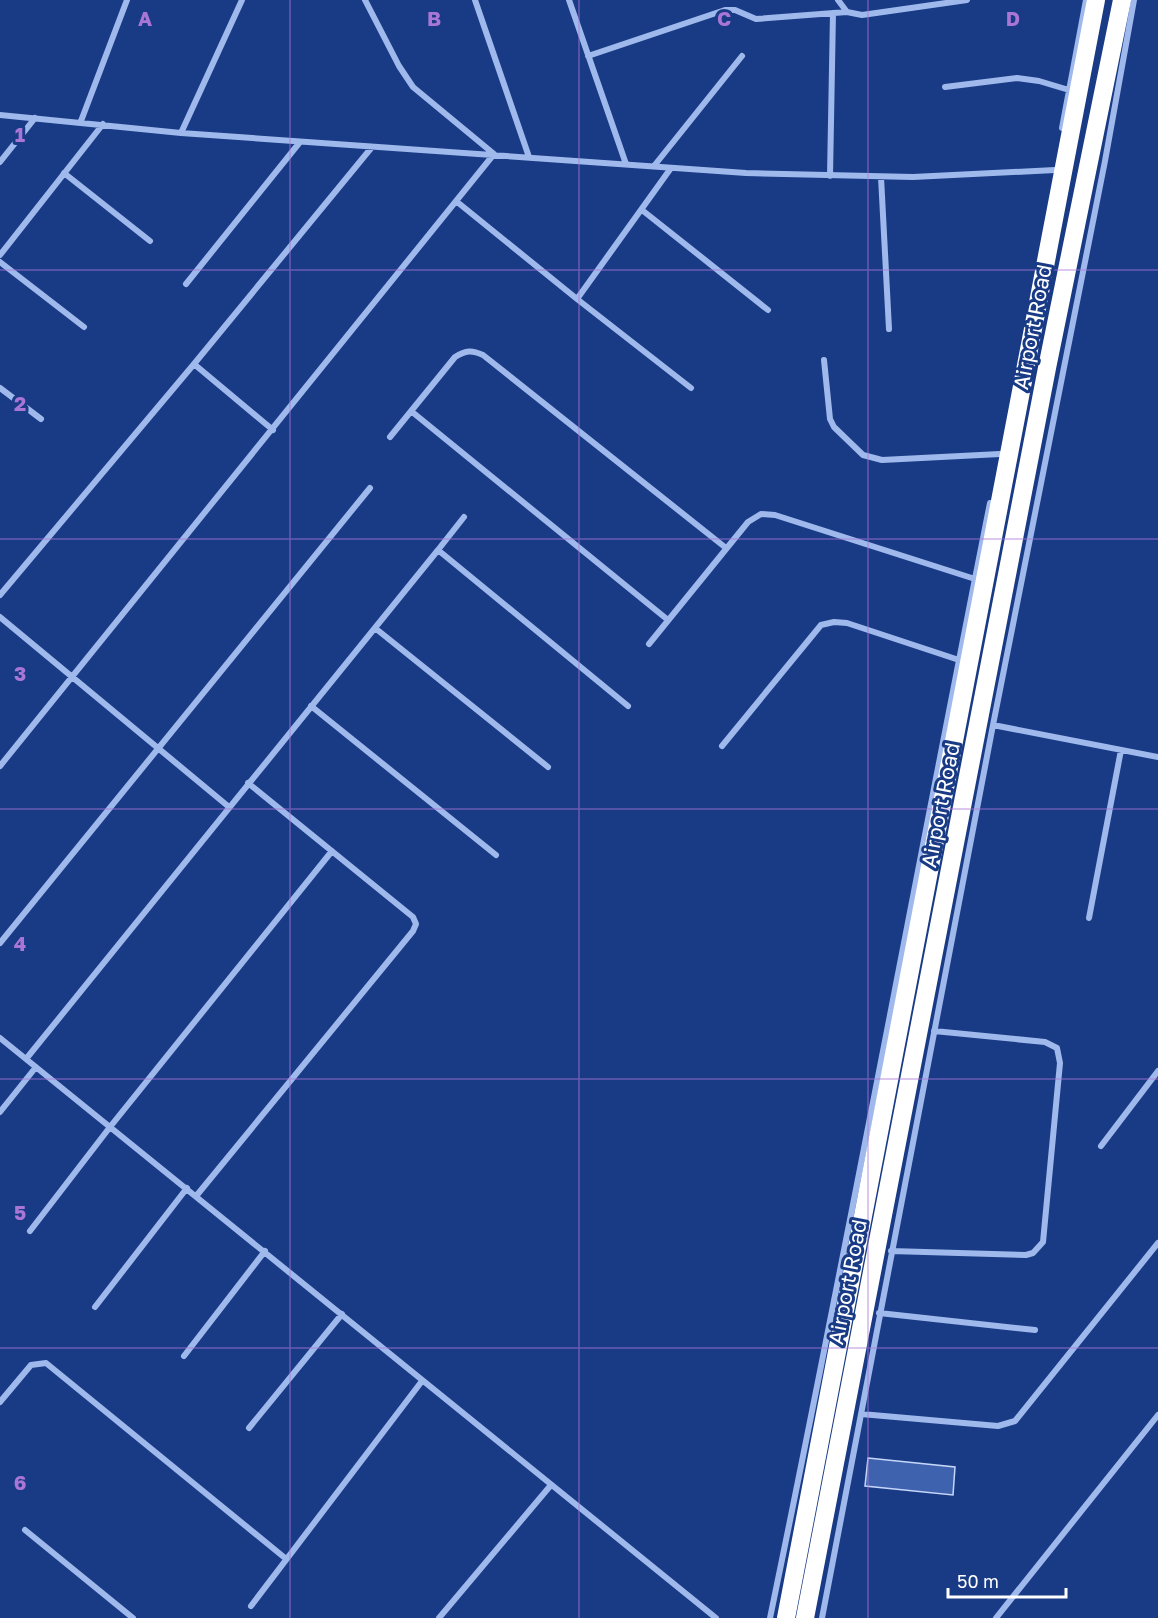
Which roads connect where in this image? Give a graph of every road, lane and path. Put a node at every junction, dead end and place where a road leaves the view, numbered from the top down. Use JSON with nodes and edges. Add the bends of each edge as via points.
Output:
{"nodes":[{"id":1,"x":127,"y":0,"type":"edge"},
{"id":2,"x":242,"y":0,"type":"edge"},
{"id":3,"x":365,"y":0,"type":"edge"},
{"id":4,"x":475,"y":0,"type":"edge"},
{"id":5,"x":569,"y":0,"type":"edge"},
{"id":6,"x":838,"y":0,"type":"edge"},
{"id":7,"x":967,"y":0,"type":"edge"},
{"id":8,"x":1086,"y":0,"type":"edge"},
{"id":9,"x":1096,"y":0,"type":"edge"},
{"id":10,"x":1122,"y":0,"type":"edge"},
{"id":11,"x":1134,"y":0,"type":"edge"},
{"id":12,"x":847,"y":12,"type":"junction"},
{"id":13,"x":833,"y":13,"type":"junction"},
{"id":14,"x":588,"y":56,"type":"junction"},
{"id":15,"x":742,"y":56,"type":"dead end"},
{"id":16,"x":945,"y":87,"type":"dead end"},
{"id":17,"x":1069,"y":90,"type":"junction"},
{"id":18,"x":0,"y":115,"type":"edge"},
{"id":19,"x":35,"y":118,"type":"junction"},
{"id":20,"x":81,"y":122,"type":"junction"},
{"id":21,"x":103,"y":124,"type":"junction"},
{"id":22,"x":182,"y":133,"type":"junction"},
{"id":23,"x":1061,"y":136,"type":"dead end"},
{"id":24,"x":300,"y":142,"type":"junction"},
{"id":25,"x":372,"y":147,"type":"junction"},
{"id":26,"x":494,"y":154,"type":"junction"},
{"id":27,"x":529,"y":158,"type":"junction"},
{"id":28,"x":1057,"y":159,"type":"dead end"},
{"id":29,"x":0,"y":162,"type":"edge"},
{"id":30,"x":626,"y":164,"type":"junction"},
{"id":31,"x":654,"y":166,"type":"junction"},
{"id":32,"x":671,"y":168,"type":"junction"},
{"id":33,"x":1055,"y":170,"type":"junction"},
{"id":34,"x":64,"y":173,"type":"junction"},
{"id":35,"x":830,"y":176,"type":"junction"},
{"id":36,"x":881,"y":177,"type":"junction"},
{"id":37,"x":1052,"y":182,"type":"dead end"},
{"id":38,"x":456,"y":201,"type":"junction"},
{"id":39,"x":642,"y":210,"type":"junction"},
{"id":40,"x":150,"y":241,"type":"dead end"},
{"id":41,"x":0,"y":255,"type":"edge"},
{"id":42,"x":0,"y":262,"type":"edge"},
{"id":43,"x":186,"y":284,"type":"dead end"},
{"id":44,"x":578,"y":299,"type":"junction"},
{"id":45,"x":768,"y":310,"type":"dead end"},
{"id":46,"x":84,"y":327,"type":"dead end"},
{"id":47,"x":889,"y":329,"type":"dead end"},
{"id":48,"x":824,"y":360,"type":"dead end"},
{"id":49,"x":194,"y":364,"type":"junction"},
{"id":50,"x":0,"y":388,"type":"edge"},
{"id":51,"x":691,"y":388,"type":"dead end"},
{"id":52,"x":411,"y":411,"type":"junction"},
{"id":53,"x":41,"y":419,"type":"dead end"},
{"id":54,"x":273,"y":430,"type":"junction"},
{"id":55,"x":390,"y":437,"type":"dead end"},
{"id":56,"x":998,"y":465,"type":"dead end"},
{"id":57,"x":370,"y":488,"type":"dead end"},
{"id":58,"x":991,"y":500,"type":"dead end"},
{"id":59,"x":464,"y":517,"type":"dead end"},
{"id":60,"x":726,"y":548,"type":"junction"},
{"id":61,"x":438,"y":550,"type":"junction"},
{"id":62,"x":975,"y":579,"type":"junction"},
{"id":63,"x":0,"y":595,"type":"edge"},
{"id":64,"x":0,"y":616,"type":"edge"},
{"id":65,"x":668,"y":620,"type":"junction"},
{"id":66,"x":375,"y":628,"type":"junction"},
{"id":67,"x":649,"y":644,"type":"dead end"},
{"id":68,"x":959,"y":660,"type":"junction"},
{"id":69,"x":72,"y":678,"type":"junction"},
{"id":70,"x":311,"y":706,"type":"junction"},
{"id":71,"x":628,"y":706,"type":"dead end"},
{"id":72,"x":986,"y":724,"type":"junction"},
{"id":73,"x":722,"y":746,"type":"dead end"},
{"id":74,"x":157,"y":748,"type":"junction"},
{"id":75,"x":1121,"y":750,"type":"junction"},
{"id":76,"x":1158,"y":757,"type":"edge"},
{"id":77,"x":0,"y":766,"type":"edge"},
{"id":78,"x":548,"y":767,"type":"dead end"},
{"id":79,"x":248,"y":783,"type":"junction"},
{"id":80,"x":229,"y":807,"type":"junction"},
{"id":81,"x":332,"y":851,"type":"junction"},
{"id":82,"x":496,"y":855,"type":"dead end"},
{"id":83,"x":1089,"y":918,"type":"dead end"},
{"id":84,"x":0,"y":943,"type":"edge"},
{"id":85,"x":934,"y":1031,"type":"junction"},
{"id":86,"x":0,"y":1038,"type":"edge"},
{"id":87,"x":26,"y":1059,"type":"junction"},
{"id":88,"x":36,"y":1067,"type":"junction"},
{"id":89,"x":1158,"y":1071,"type":"edge"},
{"id":90,"x":0,"y":1112,"type":"edge"},
{"id":91,"x":110,"y":1127,"type":"junction"},
{"id":92,"x":1101,"y":1146,"type":"dead end"},
{"id":93,"x":187,"y":1188,"type":"junction"},
{"id":94,"x":196,"y":1195,"type":"junction"},
{"id":95,"x":30,"y":1231,"type":"dead end"},
{"id":96,"x":1158,"y":1243,"type":"edge"},
{"id":97,"x":265,"y":1251,"type":"junction"},
{"id":98,"x":891,"y":1251,"type":"junction"},
{"id":99,"x":95,"y":1307,"type":"dead end"},
{"id":100,"x":879,"y":1313,"type":"junction"},
{"id":101,"x":342,"y":1314,"type":"junction"},
{"id":102,"x":1035,"y":1330,"type":"dead end"},
{"id":103,"x":184,"y":1356,"type":"dead end"},
{"id":104,"x":422,"y":1380,"type":"junction"},
{"id":105,"x":0,"y":1402,"type":"edge"},
{"id":106,"x":861,"y":1414,"type":"junction"},
{"id":107,"x":1157,"y":1420,"type":"edge"},
{"id":108,"x":249,"y":1428,"type":"dead end"},
{"id":109,"x":551,"y":1485,"type":"junction"},
{"id":110,"x":25,"y":1530,"type":"dead end"},
{"id":111,"x":285,"y":1558,"type":"junction"},
{"id":112,"x":251,"y":1606,"type":"dead end"},
{"id":113,"x":133,"y":1618,"type":"edge"},
{"id":114,"x":439,"y":1618,"type":"edge"},
{"id":115,"x":716,"y":1618,"type":"edge"},
{"id":116,"x":770,"y":1618,"type":"edge"},
{"id":117,"x":786,"y":1618,"type":"edge"},
{"id":118,"x":805,"y":1618,"type":"edge"},
{"id":119,"x":822,"y":1618,"type":"edge"},
{"id":120,"x":996,"y":1618,"type":"edge"}],
"edges":[{"from":1,"to":20,"type":"street"},
{"from":2,"to":22,"type":"street"},
{"from":3,"to":26,"type":"street","via":[[413,87]]},
{"from":4,"to":27,"type":"street"},
{"from":5,"to":14,"type":"street"},
{"from":6,"to":12,"type":"street"},
{"from":7,"to":12,"type":"street","via":[[862,15]]},
{"from":8,"to":17,"type":"street"},
{"from":9,"to":117,"type":"highway","name":"Airport Road"},
{"from":10,"to":72,"type":"highway","name":"Airport Road","via":[[1047,368]]},
{"from":11,"to":72,"type":"street","via":[[1102,172]]},
{"from":12,"to":13,"type":"street"},
{"from":13,"to":14,"type":"street","via":[[756,19],[735,10],[717,12]]},
{"from":13,"to":35,"type":"street"},
{"from":14,"to":30,"type":"street"},
{"from":15,"to":31,"type":"street"},
{"from":16,"to":17,"type":"street","via":[[1017,78]]},
{"from":17,"to":23,"type":"street"},
{"from":18,"to":19,"type":"street"},
{"from":19,"to":20,"type":"street"},
{"from":19,"to":29,"type":"street"},
{"from":20,"to":21,"type":"street"},
{"from":21,"to":22,"type":"street"},
{"from":21,"to":34,"type":"street"},
{"from":22,"to":24,"type":"street"},
{"from":24,"to":25,"type":"street"},
{"from":24,"to":43,"type":"street"},
{"from":25,"to":26,"type":"street"},
{"from":25,"to":49,"type":"street"},
{"from":26,"to":27,"type":"street"},
{"from":26,"to":38,"type":"street"},
{"from":27,"to":30,"type":"street"},
{"from":28,"to":33,"type":"street"},
{"from":30,"to":31,"type":"street"},
{"from":31,"to":32,"type":"street"},
{"from":32,"to":35,"type":"street"},
{"from":32,"to":39,"type":"street"},
{"from":33,"to":36,"type":"street"},
{"from":33,"to":37,"type":"street"},
{"from":34,"to":40,"type":"street"},
{"from":34,"to":41,"type":"street"},
{"from":35,"to":36,"type":"street"},
{"from":36,"to":47,"type":"street"},
{"from":38,"to":44,"type":"street"},
{"from":38,"to":54,"type":"street"},
{"from":39,"to":44,"type":"street"},
{"from":39,"to":45,"type":"street"},
{"from":42,"to":46,"type":"street"},
{"from":44,"to":51,"type":"street"},
{"from":48,"to":56,"type":"street","via":[[832,423],[868,458],[1001,451]]},
{"from":49,"to":54,"type":"street"},
{"from":49,"to":63,"type":"street"},
{"from":50,"to":53,"type":"street"},
{"from":52,"to":55,"type":"street"},
{"from":52,"to":60,"type":"street","via":[[455,357],[473,351],[483,355]]},
{"from":52,"to":65,"type":"street"},
{"from":54,"to":69,"type":"street"},
{"from":57,"to":74,"type":"street"},
{"from":58,"to":62,"type":"street"},
{"from":59,"to":61,"type":"street"},
{"from":60,"to":62,"type":"street","via":[[754,516],[768,513]]},
{"from":60,"to":65,"type":"street"},
{"from":61,"to":66,"type":"street"},
{"from":61,"to":71,"type":"street"},
{"from":62,"to":68,"type":"street"},
{"from":64,"to":69,"type":"street"},
{"from":65,"to":67,"type":"street"},
{"from":66,"to":70,"type":"street"},
{"from":66,"to":78,"type":"street"},
{"from":68,"to":73,"type":"street","via":[[847,623],[821,625]]},
{"from":68,"to":116,"type":"street"},
{"from":69,"to":74,"type":"street"},
{"from":69,"to":77,"type":"street"},
{"from":70,"to":79,"type":"street"},
{"from":70,"to":82,"type":"street"},
{"from":72,"to":75,"type":"street"},
{"from":72,"to":85,"type":"street"},
{"from":72,"to":118,"type":"highway","name":"Airport Road"},
{"from":74,"to":80,"type":"street"},
{"from":74,"to":84,"type":"street"},
{"from":75,"to":76,"type":"street"},
{"from":75,"to":83,"type":"street"},
{"from":79,"to":80,"type":"street"},
{"from":79,"to":81,"type":"street"},
{"from":80,"to":87,"type":"street"},
{"from":81,"to":91,"type":"street"},
{"from":81,"to":94,"type":"street","via":[[413,918],[415,928]]},
{"from":85,"to":98,"type":"street"},
{"from":85,"to":98,"type":"street","via":[[1045,1042],[1057,1048],[1060,1063],[1043,1242],[1026,1255]]},
{"from":86,"to":87,"type":"street"},
{"from":87,"to":88,"type":"street"},
{"from":88,"to":90,"type":"street"},
{"from":88,"to":91,"type":"street"},
{"from":89,"to":92,"type":"street"},
{"from":91,"to":93,"type":"street"},
{"from":91,"to":95,"type":"street"},
{"from":93,"to":94,"type":"street"},
{"from":93,"to":99,"type":"street"},
{"from":94,"to":97,"type":"street"},
{"from":96,"to":106,"type":"street","via":[[1015,1421],[999,1426]]},
{"from":97,"to":101,"type":"street"},
{"from":97,"to":103,"type":"street"},
{"from":98,"to":100,"type":"street"},
{"from":100,"to":102,"type":"street"},
{"from":100,"to":106,"type":"street"},
{"from":101,"to":104,"type":"street"},
{"from":101,"to":108,"type":"street"},
{"from":104,"to":109,"type":"street"},
{"from":104,"to":111,"type":"street"},
{"from":105,"to":111,"type":"street","via":[[31,1365],[46,1363]]},
{"from":106,"to":119,"type":"street"},
{"from":107,"to":120,"type":"street"},
{"from":109,"to":114,"type":"street"},
{"from":109,"to":115,"type":"street"},
{"from":110,"to":113,"type":"street"},
{"from":111,"to":112,"type":"street"}]}
